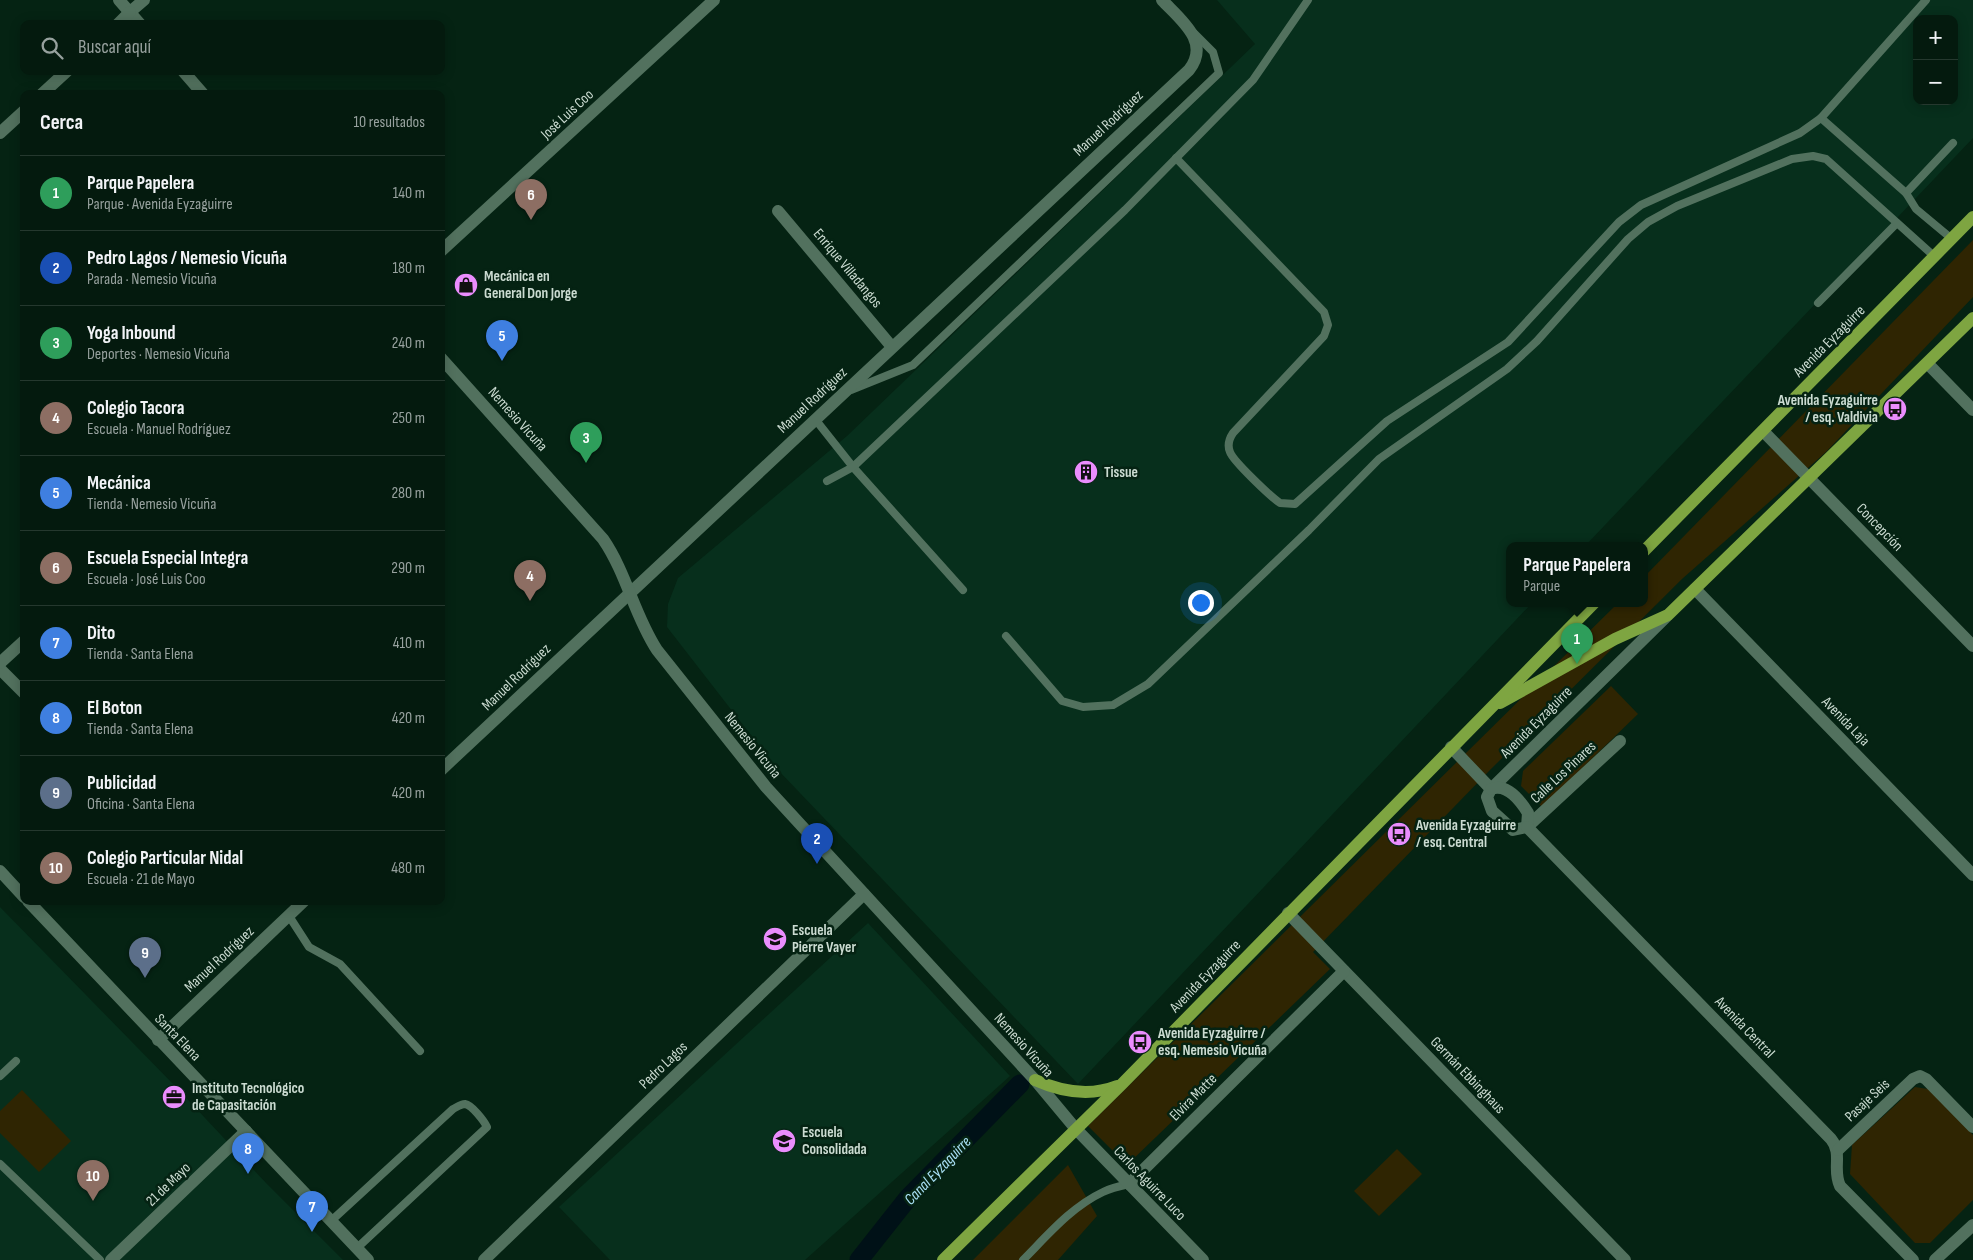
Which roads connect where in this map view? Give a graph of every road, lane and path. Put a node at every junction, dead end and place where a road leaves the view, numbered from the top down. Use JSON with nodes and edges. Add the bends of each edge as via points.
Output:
{"nodes":[{"id":1,"x":119,"y":0,"type":"edge"},
{"id":2,"x":144,"y":0,"type":"edge"},
{"id":3,"x":714,"y":0,"type":"edge"},
{"id":4,"x":1162,"y":0,"type":"edge"},
{"id":5,"x":1308,"y":0,"type":"edge"},
{"id":6,"x":1926,"y":0,"type":"edge"},
{"id":7,"x":130,"y":12,"type":"junction"},
{"id":8,"x":122,"y":20,"type":"edge"},
{"id":9,"x":137,"y":20,"type":"edge"},
{"id":10,"x":1188,"y":28,"type":"junction"},
{"id":11,"x":62,"y":75,"type":"edge"},
{"id":12,"x":186,"y":75,"type":"edge"},
{"id":13,"x":46,"y":90,"type":"edge"},
{"id":14,"x":200,"y":90,"type":"edge"},
{"id":15,"x":20,"y":115,"type":"edge"},
{"id":16,"x":1821,"y":118,"type":"junction"},
{"id":17,"x":0,"y":133,"type":"edge"},
{"id":18,"x":1953,"y":143,"type":"dead end"},
{"id":19,"x":1176,"y":158,"type":"junction"},
{"id":20,"x":1906,"y":193,"type":"junction"},
{"id":21,"x":778,"y":211,"type":"dead end"},
{"id":22,"x":1973,"y":217,"type":"edge"},
{"id":23,"x":1897,"y":223,"type":"junction"},
{"id":24,"x":1952,"y":239,"type":"junction"},
{"id":25,"x":445,"y":247,"type":"edge"},
{"id":26,"x":1935,"y":257,"type":"junction"},
{"id":27,"x":1818,"y":303,"type":"dead end"},
{"id":28,"x":1973,"y":318,"type":"edge"},
{"id":29,"x":892,"y":347,"type":"junction"},
{"id":30,"x":445,"y":362,"type":"edge"},
{"id":31,"x":1928,"y":364,"type":"junction"},
{"id":32,"x":842,"y":394,"type":"junction"},
{"id":33,"x":1973,"y":410,"type":"edge"},
{"id":34,"x":815,"y":419,"type":"junction"},
{"id":35,"x":1763,"y":431,"type":"junction"},
{"id":36,"x":853,"y":467,"type":"junction"},
{"id":37,"x":1809,"y":479,"type":"junction"},
{"id":38,"x":827,"y":481,"type":"dead end"},
{"id":39,"x":1648,"y":547,"type":"edge"},
{"id":40,"x":1695,"y":589,"type":"junction"},
{"id":41,"x":964,"y":590,"type":"dead end"},
{"id":42,"x":630,"y":592,"type":"junction"},
{"id":43,"x":1590,"y":607,"type":"edge"},
{"id":44,"x":1668,"y":615,"type":"junction"},
{"id":45,"x":1006,"y":636,"type":"dead end"},
{"id":46,"x":20,"y":645,"type":"edge"},
{"id":47,"x":1973,"y":646,"type":"edge"},
{"id":48,"x":0,"y":663,"type":"edge"},
{"id":49,"x":0,"y":669,"type":"edge"},
{"id":50,"x":20,"y":689,"type":"edge"},
{"id":51,"x":1486,"y":711,"type":"junction"},
{"id":52,"x":1620,"y":741,"type":"dead end"},
{"id":53,"x":1451,"y":747,"type":"junction"},
{"id":54,"x":445,"y":766,"type":"edge"},
{"id":55,"x":1491,"y":789,"type":"junction"},
{"id":56,"x":1527,"y":827,"type":"junction"},
{"id":57,"x":0,"y":871,"type":"edge"},
{"id":58,"x":1973,"y":875,"type":"edge"},
{"id":59,"x":20,"y":893,"type":"edge"},
{"id":60,"x":864,"y":894,"type":"junction"},
{"id":61,"x":32,"y":905,"type":"edge"},
{"id":62,"x":298,"y":905,"type":"edge"},
{"id":63,"x":1288,"y":913,"type":"junction"},
{"id":64,"x":289,"y":916,"type":"junction"},
{"id":65,"x":1344,"y":971,"type":"junction"},
{"id":66,"x":158,"y":1040,"type":"junction"},
{"id":67,"x":420,"y":1051,"type":"dead end"},
{"id":68,"x":16,"y":1061,"type":"dead end"},
{"id":69,"x":0,"y":1076,"type":"edge"},
{"id":70,"x":1036,"y":1080,"type":"junction"},
{"id":71,"x":1122,"y":1084,"type":"junction"},
{"id":72,"x":1973,"y":1127,"type":"edge"},
{"id":73,"x":1075,"y":1128,"type":"junction"},
{"id":74,"x":246,"y":1131,"type":"junction"},
{"id":75,"x":1838,"y":1150,"type":"junction"},
{"id":76,"x":0,"y":1164,"type":"edge"},
{"id":77,"x":1129,"y":1184,"type":"junction"},
{"id":78,"x":331,"y":1220,"type":"junction"},
{"id":79,"x":1973,"y":1225,"type":"edge"},
{"id":80,"x":357,"y":1248,"type":"junction"},
{"id":81,"x":100,"y":1260,"type":"edge"},
{"id":82,"x":111,"y":1260,"type":"edge"},
{"id":83,"x":368,"y":1260,"type":"edge"},
{"id":84,"x":484,"y":1260,"type":"edge"},
{"id":85,"x":943,"y":1260,"type":"edge"},
{"id":86,"x":1023,"y":1260,"type":"edge"},
{"id":87,"x":1203,"y":1260,"type":"edge"},
{"id":88,"x":1626,"y":1260,"type":"edge"},
{"id":89,"x":1914,"y":1260,"type":"edge"},
{"id":90,"x":1935,"y":1260,"type":"edge"}],
"edges":[{"from":1,"to":7,"type":"street"},
{"from":2,"to":7,"type":"street"},
{"from":3,"to":25,"type":"street","name":"José Luis Coo"},
{"from":4,"to":10,"type":"street"},
{"from":5,"to":19,"type":"lane","via":[[1253,80]]},
{"from":6,"to":16,"type":"lane"},
{"from":7,"to":8,"type":"street"},
{"from":7,"to":9,"type":"street"},
{"from":10,"to":29,"type":"street","name":"Manuel Rodríguez","via":[[1198,49],[1189,70]]},
{"from":10,"to":32,"type":"lane","via":[[1212,52],[1219,73],[913,365]]},
{"from":11,"to":13,"type":"street"},
{"from":12,"to":14,"type":"street"},
{"from":15,"to":17,"type":"street"},
{"from":16,"to":19,"type":"lane","via":[[1800,133],[1641,205],[1619,222],[1508,342],[1387,420],[1300,502],[1290,505],[1276,500],[1232,458],[1229,439],[1324,336],[1327,318]]},
{"from":16,"to":20,"type":"lane"},
{"from":18,"to":20,"type":"lane"},
{"from":19,"to":36,"type":"lane"},
{"from":20,"to":24,"type":"lane","via":[[1916,208]]},
{"from":21,"to":29,"type":"street","name":"Enrique Villadangos"},
{"from":22,"to":24,"type":"main road","name":"Avenida Eyzaguirre"},
{"from":23,"to":26,"type":"lane"},
{"from":23,"to":27,"type":"lane"},
{"from":23,"to":45,"type":"lane","via":[[1826,159],[1812,156],[1792,159],[1677,206],[1648,222],[1628,239],[1537,341],[1507,369],[1379,459],[1148,684],[1113,705],[1083,706],[1062,701]]},
{"from":24,"to":26,"type":"main road","name":"Avenida Eyzaguirre"},
{"from":26,"to":35,"type":"main road","name":"Avenida Eyzaguirre"},
{"from":28,"to":31,"type":"main road","name":"Avenida Eyzaguirre"},
{"from":29,"to":32,"type":"street","name":"Manuel Rodríguez"},
{"from":30,"to":42,"type":"street","name":"Nemesio Vicuña","via":[[600,535]]},
{"from":31,"to":33,"type":"street"},
{"from":31,"to":37,"type":"main road","name":"Avenida Eyzaguirre"},
{"from":32,"to":34,"type":"street","name":"Manuel Rodríguez"},
{"from":34,"to":36,"type":"lane"},
{"from":34,"to":42,"type":"street","name":"Manuel Rodríguez"},
{"from":35,"to":37,"type":"street","name":"Concepción"},
{"from":35,"to":39,"type":"main road","name":"Avenida Eyzaguirre"},
{"from":36,"to":38,"type":"lane"},
{"from":36,"to":41,"type":"lane"},
{"from":37,"to":40,"type":"main road","name":"Avenida Eyzaguirre"},
{"from":37,"to":47,"type":"street","name":"Concepción"},
{"from":40,"to":44,"type":"main road","name":"Avenida Eyzaguirre"},
{"from":40,"to":58,"type":"street","name":"Avenida Laja"},
{"from":42,"to":54,"type":"street","name":"Manuel Rodríguez"},
{"from":42,"to":60,"type":"street","name":"Nemesio Vicuña","via":[[644,629],[657,650],[766,787]]},
{"from":43,"to":51,"type":"main road","name":"Avenida Eyzaguirre"},
{"from":44,"to":51,"type":"main road","name":"Avenida Eyzaguirre","via":[[1615,640]]},
{"from":44,"to":55,"type":"street","name":"Avenida Eyzaguirre"},
{"from":46,"to":48,"type":"street"},
{"from":49,"to":50,"type":"street"},
{"from":51,"to":53,"type":"main road","name":"Avenida Eyzaguirre"},
{"from":52,"to":56,"type":"street","name":"Calle Los Pinares"},
{"from":53,"to":55,"type":"street"},
{"from":53,"to":63,"type":"main road","name":"Avenida Eyzaguirre"},
{"from":55,"to":56,"type":"street","name":"Avenida Central","via":[[1501,787],[1510,792],[1528,813]]},
{"from":55,"to":56,"type":"street","via":[[1486,797],[1492,811],[1513,830]]},
{"from":56,"to":75,"type":"street","name":"Avenida Central","via":[[1831,1139]]},
{"from":57,"to":59,"type":"street"},
{"from":60,"to":70,"type":"street","name":"Nemesio Vicuña"},
{"from":60,"to":84,"type":"street","name":"Pedro Lagos"},
{"from":61,"to":66,"type":"street","name":"Santa Elena"},
{"from":62,"to":64,"type":"street","name":"Manuel Rodríguez"},
{"from":63,"to":65,"type":"street","name":"Germán Ebbinghaus"},
{"from":63,"to":71,"type":"main road","name":"Avenida Eyzaguirre"},
{"from":64,"to":66,"type":"street","name":"Manuel Rodríguez"},
{"from":64,"to":67,"type":"lane","via":[[309,947],[340,964]]},
{"from":65,"to":77,"type":"street","name":"Elvira Matte"},
{"from":65,"to":88,"type":"street","name":"Germán Ebbinghaus"},
{"from":66,"to":74,"type":"street","name":"Santa Elena"},
{"from":68,"to":69,"type":"lane"},
{"from":70,"to":71,"type":"main road","via":[[1058,1089],[1084,1093]]},
{"from":70,"to":73,"type":"street","name":"Nemesio Vicuña"},
{"from":71,"to":73,"type":"main road","name":"Avenida Eyzaguirre"},
{"from":72,"to":75,"type":"street","name":"Pasaje Seis","via":[[1920,1076]]},
{"from":73,"to":77,"type":"street","name":"Carlos Aguirre Luco"},
{"from":73,"to":85,"type":"main road","name":"Avenida Eyzaguirre"},
{"from":74,"to":78,"type":"street","name":"Santa Elena"},
{"from":74,"to":82,"type":"street","name":"21 de Mayo"},
{"from":75,"to":89,"type":"street","via":[[1835,1172],[1840,1186]]},
{"from":76,"to":81,"type":"lane"},
{"from":77,"to":86,"type":"lane","via":[[1104,1191],[1083,1204]]},
{"from":77,"to":87,"type":"street","name":"Carlos Aguirre Luco"},
{"from":78,"to":80,"type":"street","name":"Santa Elena"},
{"from":78,"to":80,"type":"lane","via":[[454,1109],[467,1104],[484,1122],[487,1127]]},
{"from":79,"to":90,"type":"street"},
{"from":80,"to":83,"type":"street","name":"Santa Elena"}]}
